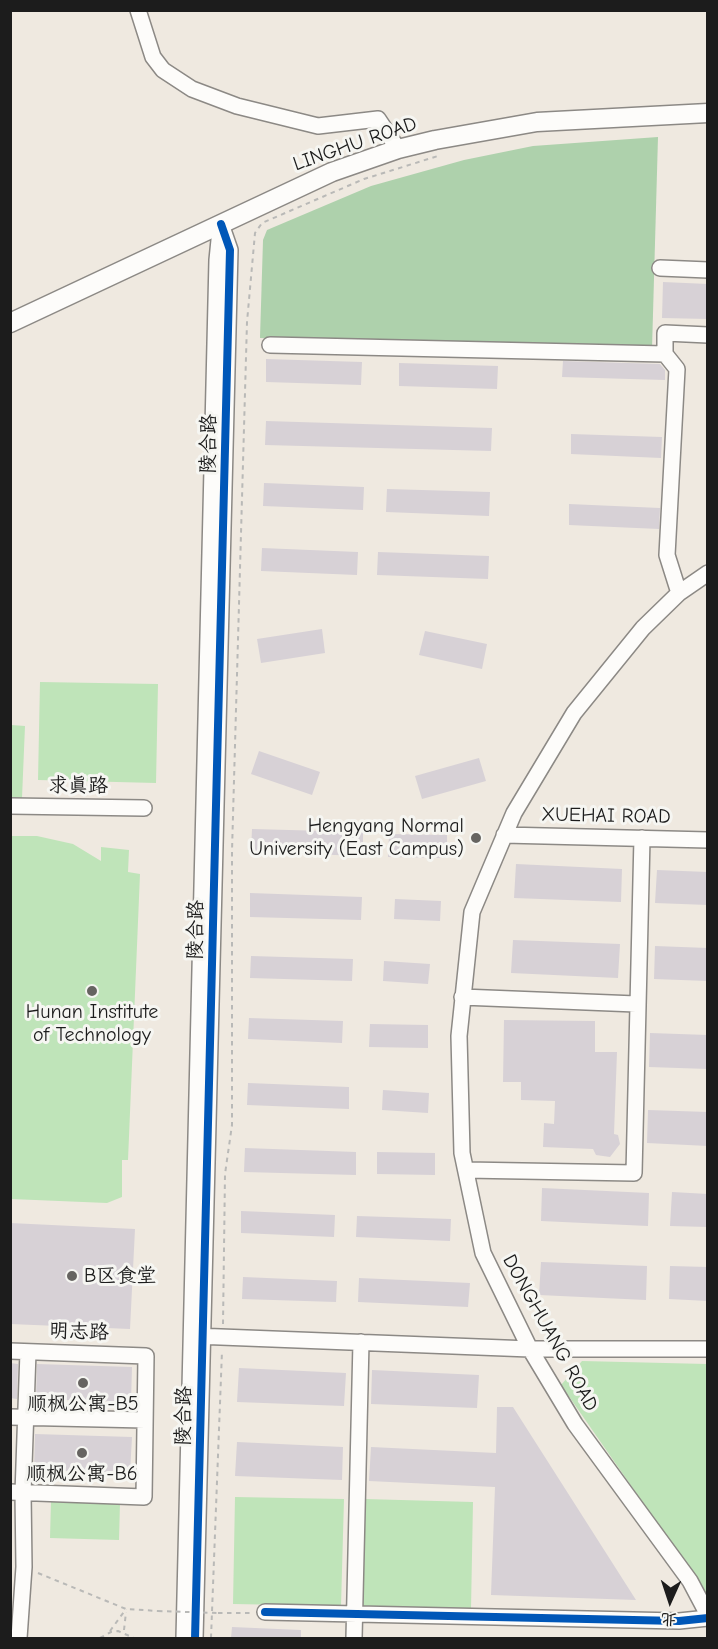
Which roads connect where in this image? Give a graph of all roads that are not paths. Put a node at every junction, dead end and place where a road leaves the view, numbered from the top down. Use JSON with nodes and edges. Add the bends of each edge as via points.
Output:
{"nodes":[{"id":1,"x":138,"y":10,"type":"edge"},
{"id":2,"x":708,"y":113,"type":"edge"},
{"id":3,"x":398,"y":149,"type":"junction"},
{"id":4,"x":221,"y":224,"type":"junction"},
{"id":5,"x":660,"y":268,"type":"dead end"},
{"id":6,"x":708,"y":270,"type":"edge"},
{"id":7,"x":10,"y":323,"type":"edge"},
{"id":8,"x":708,"y":335,"type":"edge"},
{"id":9,"x":270,"y":345,"type":"dead end"},
{"id":10,"x":664,"y":354,"type":"junction"},
{"id":11,"x":708,"y":573,"type":"edge"},
{"id":12,"x":679,"y":592,"type":"junction"},
{"id":13,"x":10,"y":806,"type":"edge"},
{"id":14,"x":144,"y":808,"type":"dead end"},
{"id":15,"x":504,"y":835,"type":"junction"},
{"id":16,"x":642,"y":838,"type":"junction"},
{"id":17,"x":708,"y":840,"type":"edge"},
{"id":18,"x":462,"y":997,"type":"junction"},
{"id":19,"x":636,"y":1004,"type":"junction"},
{"id":20,"x":466,"y":1170,"type":"junction"},
{"id":21,"x":197,"y":1336,"type":"junction"},
{"id":22,"x":361,"y":1342,"type":"junction"},
{"id":23,"x":530,"y":1349,"type":"junction"},
{"id":24,"x":708,"y":1349,"type":"edge"},
{"id":25,"x":10,"y":1351,"type":"edge"},
{"id":26,"x":28,"y":1352,"type":"junction"},
{"id":27,"x":18,"y":1417,"type":"edge"},
{"id":28,"x":145,"y":1420,"type":"junction"},
{"id":29,"x":17,"y":1493,"type":"edge"},
{"id":30,"x":17,"y":1550,"type":"edge"},
{"id":31,"x":266,"y":1612,"type":"road end"},
{"id":32,"x":355,"y":1614,"type":"junction"},
{"id":33,"x":708,"y":1616,"type":"edge"},
{"id":34,"x":16,"y":1633,"type":"edge"},
{"id":35,"x":184,"y":1638,"type":"edge"},
{"id":36,"x":195,"y":1638,"type":"edge"},
{"id":37,"x":354,"y":1638,"type":"edge"}],
"edges":[{"from":1,"to":3,"type":"street","via":[[153,57],[163,70],[192,89],[237,106],[318,126],[378,119]]},
{"from":2,"to":3,"type":"main road","name":"LINGHU ROAD","via":[[537,122]]},
{"from":3,"to":4,"type":"main road","name":"LINGHU ROAD","via":[[332,172]]},
{"from":4,"to":7,"type":"main road","name":"LINGHU ROAD"},
{"from":4,"to":21,"type":"street","name":"陵合路","via":[[230,250]]},
{"from":5,"to":6,"type":"street"},
{"from":8,"to":10,"type":"street","via":[[665,333]]},
{"from":9,"to":10,"type":"street"},
{"from":10,"to":12,"type":"street","via":[[677,369],[667,555]]},
{"from":11,"to":12,"type":"street","name":"DONGHUANG ROAD"},
{"from":12,"to":15,"type":"street","name":"DONGHUANG ROAD","via":[[643,628],[574,713]]},
{"from":13,"to":14,"type":"street","name":"求真路"},
{"from":15,"to":16,"type":"street","name":"XUEHAI ROAD"},
{"from":15,"to":18,"type":"street","name":"DONGHUANG ROAD","via":[[472,912]]},
{"from":16,"to":17,"type":"street","name":"XUEHAI ROAD"},
{"from":16,"to":19,"type":"street"},
{"from":18,"to":19,"type":"street"},
{"from":18,"to":20,"type":"street","name":"DONGHUANG ROAD","via":[[459,1035],[462,1153]]},
{"from":19,"to":20,"type":"street","via":[[634,1173]]},
{"from":20,"to":23,"type":"street","name":"DONGHUANG ROAD","via":[[483,1253]]},
{"from":21,"to":22,"type":"street"},
{"from":21,"to":35,"type":"street","name":"陵合路"},
{"from":21,"to":36,"type":"street","name":"陵合路"},
{"from":22,"to":23,"type":"street"},
{"from":22,"to":32,"type":"street"},
{"from":23,"to":24,"type":"street"},
{"from":23,"to":33,"type":"street","name":"DONGHUANG ROAD","via":[[575,1424],[690,1581]]},
{"from":25,"to":26,"type":"street","name":"明志路"},
{"from":26,"to":27,"type":"street"},
{"from":26,"to":28,"type":"street","name":"明志路","via":[[146,1356]]},
{"from":27,"to":28,"type":"street"},
{"from":27,"to":29,"type":"street"},
{"from":28,"to":29,"type":"street","via":[[144,1497]]},
{"from":29,"to":30,"type":"street"},
{"from":30,"to":34,"type":"street","via":[[24,1567]]},
{"from":31,"to":32,"type":"street"},
{"from":32,"to":33,"type":"street","via":[[679,1621]]},
{"from":32,"to":37,"type":"street"}]}
